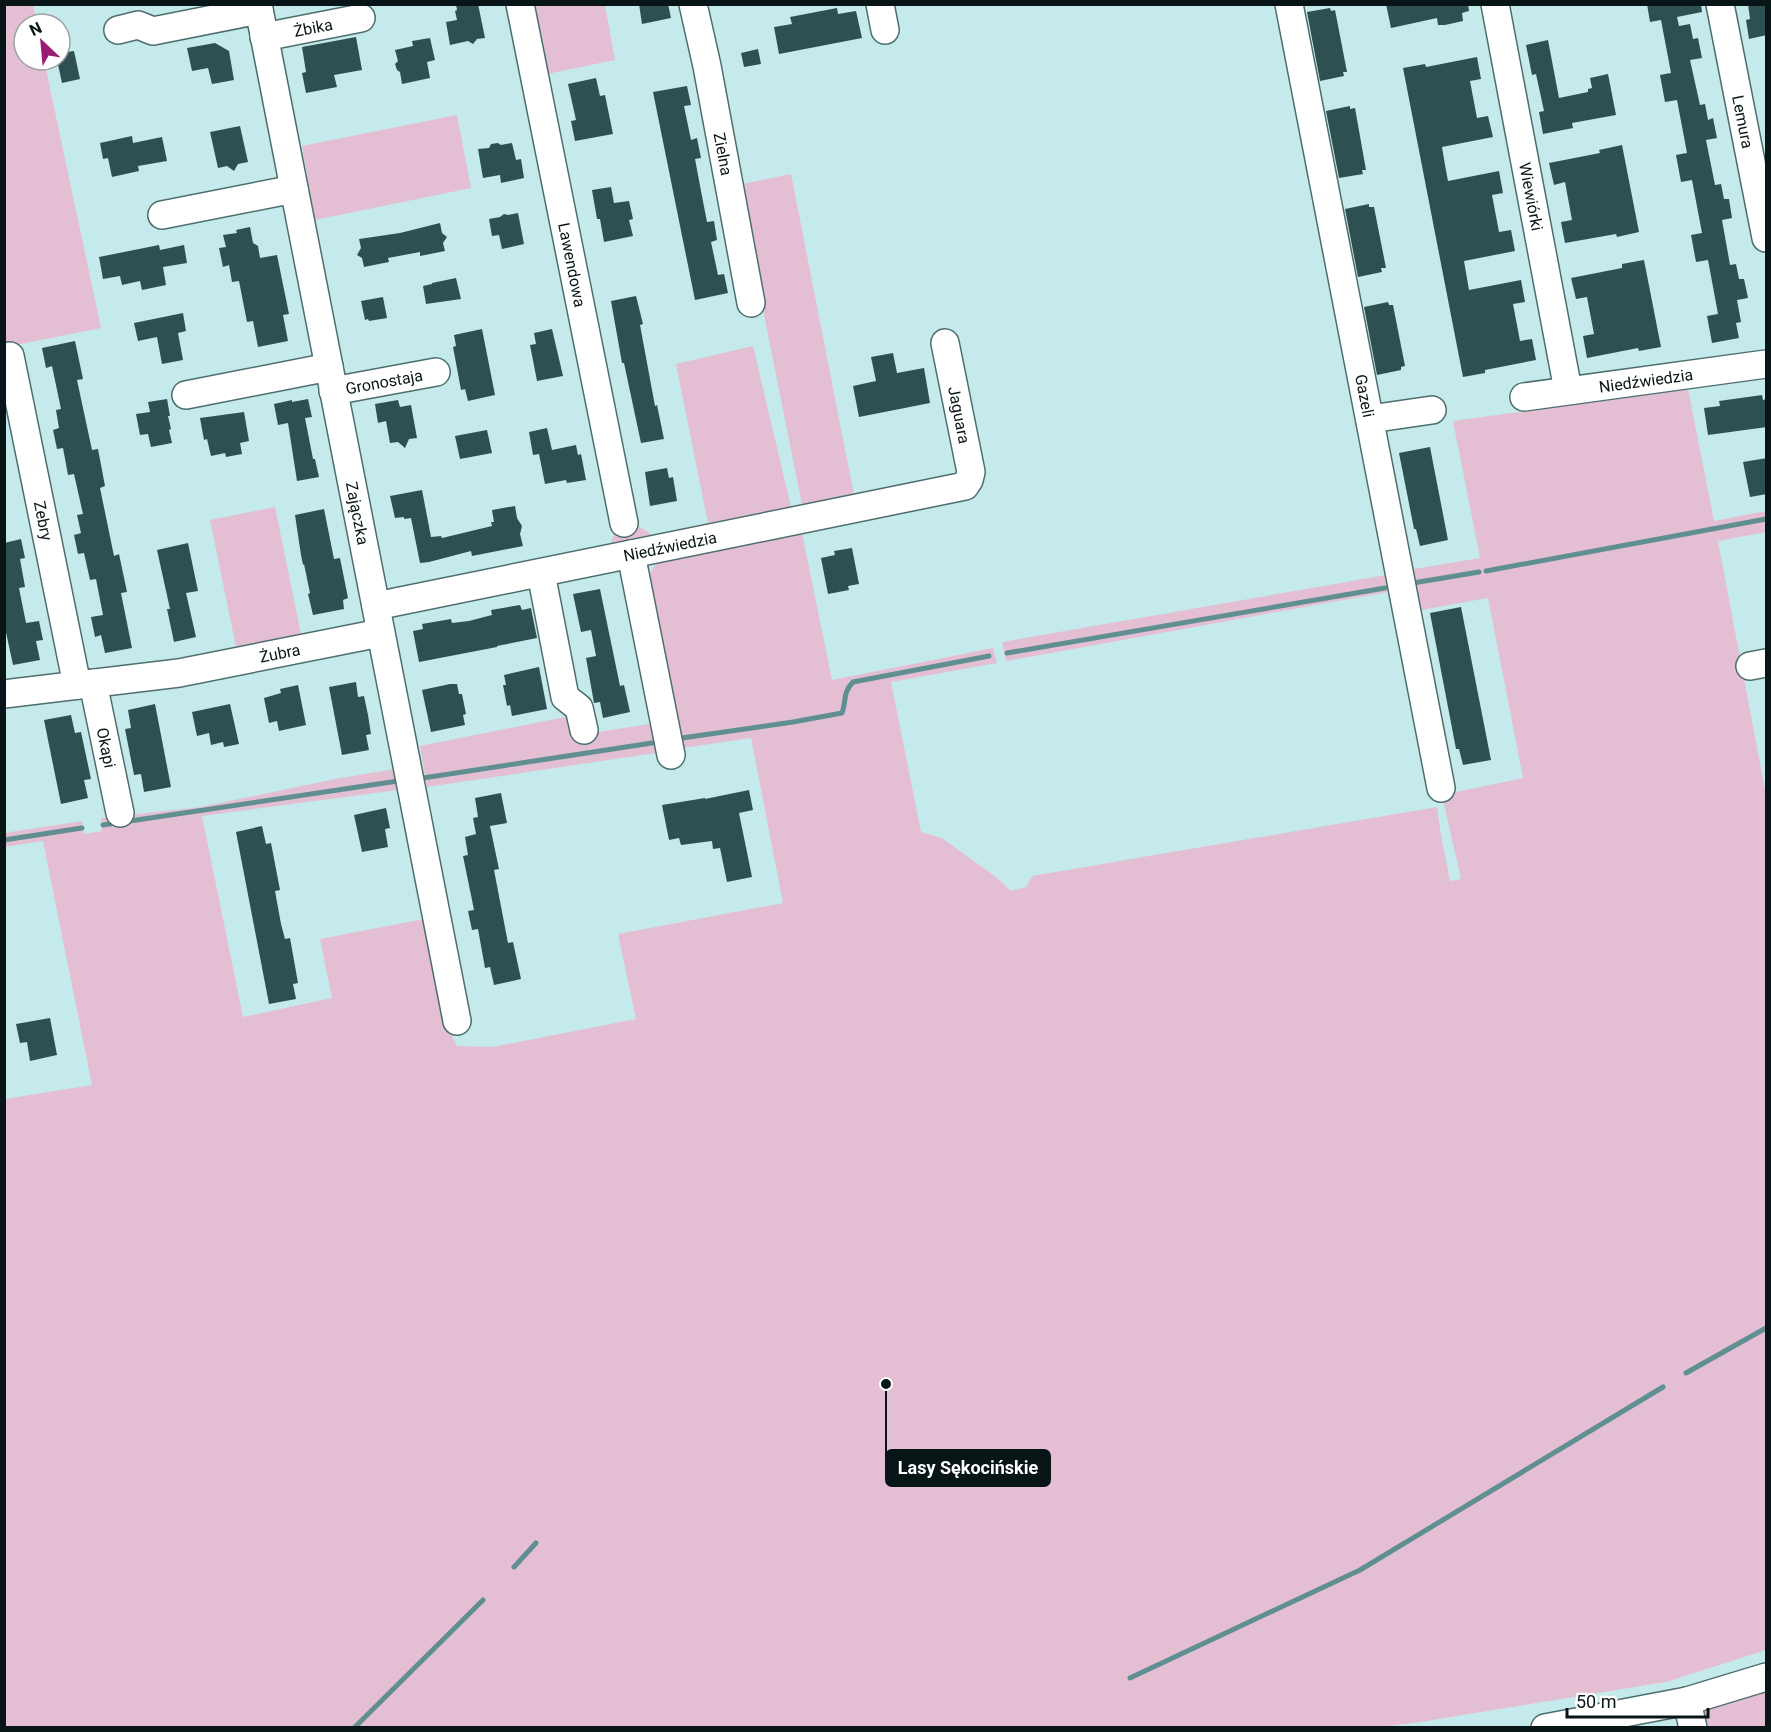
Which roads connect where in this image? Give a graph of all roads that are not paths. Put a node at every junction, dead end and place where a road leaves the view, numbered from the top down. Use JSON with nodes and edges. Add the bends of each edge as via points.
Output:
{"nodes":[{"id":1,"x":520,"y":4,"type":"edge"},
{"id":2,"x":693,"y":4,"type":"edge"},
{"id":3,"x":1289,"y":4,"type":"edge"},
{"id":4,"x":1495,"y":4,"type":"edge"},
{"id":5,"x":1720,"y":4,"type":"edge"},
{"id":6,"x":259,"y":7,"type":"edge"},
{"id":7,"x":361,"y":18,"type":"dead end"},
{"id":8,"x":118,"y":30,"type":"dead end"},
{"id":9,"x":264,"y":37,"type":"junction"},
{"id":10,"x":294,"y":189,"type":"junction"},
{"id":11,"x":162,"y":215,"type":"dead end"},
{"id":12,"x":1767,"y":238,"type":"edge"},
{"id":13,"x":751,"y":303,"type":"dead end"},
{"id":14,"x":945,"y":343,"type":"dead end"},
{"id":15,"x":10,"y":356,"type":"dead end"},
{"id":16,"x":1767,"y":364,"type":"edge"},
{"id":17,"x":436,"y":372,"type":"dead end"},
{"id":18,"x":331,"y":379,"type":"junction"},
{"id":19,"x":1568,"y":390,"type":"junction"},
{"id":20,"x":186,"y":395,"type":"dead end"},
{"id":21,"x":1524,"y":397,"type":"dead end"},
{"id":22,"x":1432,"y":410,"type":"dead end"},
{"id":23,"x":1370,"y":419,"type":"junction"},
{"id":24,"x":965,"y":486,"type":"joint"},
{"id":25,"x":624,"y":523,"type":"dead end"},
{"id":26,"x":631,"y":554,"type":"junction"},
{"id":27,"x":541,"y":573,"type":"junction"},
{"id":28,"x":376,"y":606,"type":"junction"},
{"id":29,"x":380,"y":633,"type":"junction"},
{"id":30,"x":85,"y":684,"type":"junction"},
{"id":31,"x":4,"y":694,"type":"edge"},
{"id":32,"x":584,"y":730,"type":"dead end"},
{"id":33,"x":671,"y":755,"type":"dead end"},
{"id":34,"x":1441,"y":788,"type":"dead end"},
{"id":35,"x":120,"y":813,"type":"dead end"},
{"id":36,"x":457,"y":1021,"type":"dead end"},
{"id":37,"x":1767,"y":1677,"type":"edge"},
{"id":38,"x":1687,"y":1701,"type":"junction"},
{"id":39,"x":1545,"y":1728,"type":"edge"},
{"id":40,"x":1694,"y":1728,"type":"edge"}],
"edges":[{"from":1,"to":25,"type":"street","name":"Lawendowa"},
{"from":2,"to":13,"type":"street","name":"Zielna"},
{"from":3,"to":23,"type":"street","name":"Gazeli"},
{"from":4,"to":19,"type":"street","name":"Wiewiórki"},
{"from":5,"to":12,"type":"street","name":"Lemura"},
{"from":6,"to":8,"type":"street","via":[[153,31],[138,25]]},
{"from":6,"to":9,"type":"street","name":"Zajączka"},
{"from":7,"to":9,"type":"street","name":"Żbika"},
{"from":9,"to":10,"type":"street","name":"Zajączka"},
{"from":10,"to":11,"type":"street"},
{"from":10,"to":18,"type":"street","name":"Zajączka"},
{"from":14,"to":24,"type":"street","name":"Jaguara","via":[[970,472]]},
{"from":15,"to":30,"type":"street","name":"Zebry"},
{"from":16,"to":19,"type":"street","name":"Niedźwiedzia"},
{"from":17,"to":18,"type":"street","name":"Gronostaja"},
{"from":18,"to":20,"type":"street","name":"Gronostaja"},
{"from":18,"to":28,"type":"street","name":"Zajączka"},
{"from":19,"to":21,"type":"street","name":"Niedźwiedzia"},
{"from":22,"to":23,"type":"street"},
{"from":23,"to":34,"type":"street","name":"Gazeli"},
{"from":24,"to":26,"type":"street","name":"Niedźwiedzia"},
{"from":26,"to":27,"type":"street","name":"Niedźwiedzia"},
{"from":26,"to":33,"type":"street"},
{"from":27,"to":28,"type":"street","name":"Niedźwiedzia"},
{"from":27,"to":32,"type":"street","via":[[565,698],[579,708]]},
{"from":28,"to":29,"type":"street","name":"Zajączka"},
{"from":29,"to":30,"type":"street","name":"Żubra","via":[[179,673]]},
{"from":29,"to":36,"type":"street","name":"Zajączka"},
{"from":30,"to":31,"type":"street"},
{"from":30,"to":35,"type":"street","name":"Okapi"},
{"from":37,"to":38,"type":"street"},
{"from":38,"to":39,"type":"street"},
{"from":38,"to":40,"type":"street"}]}
